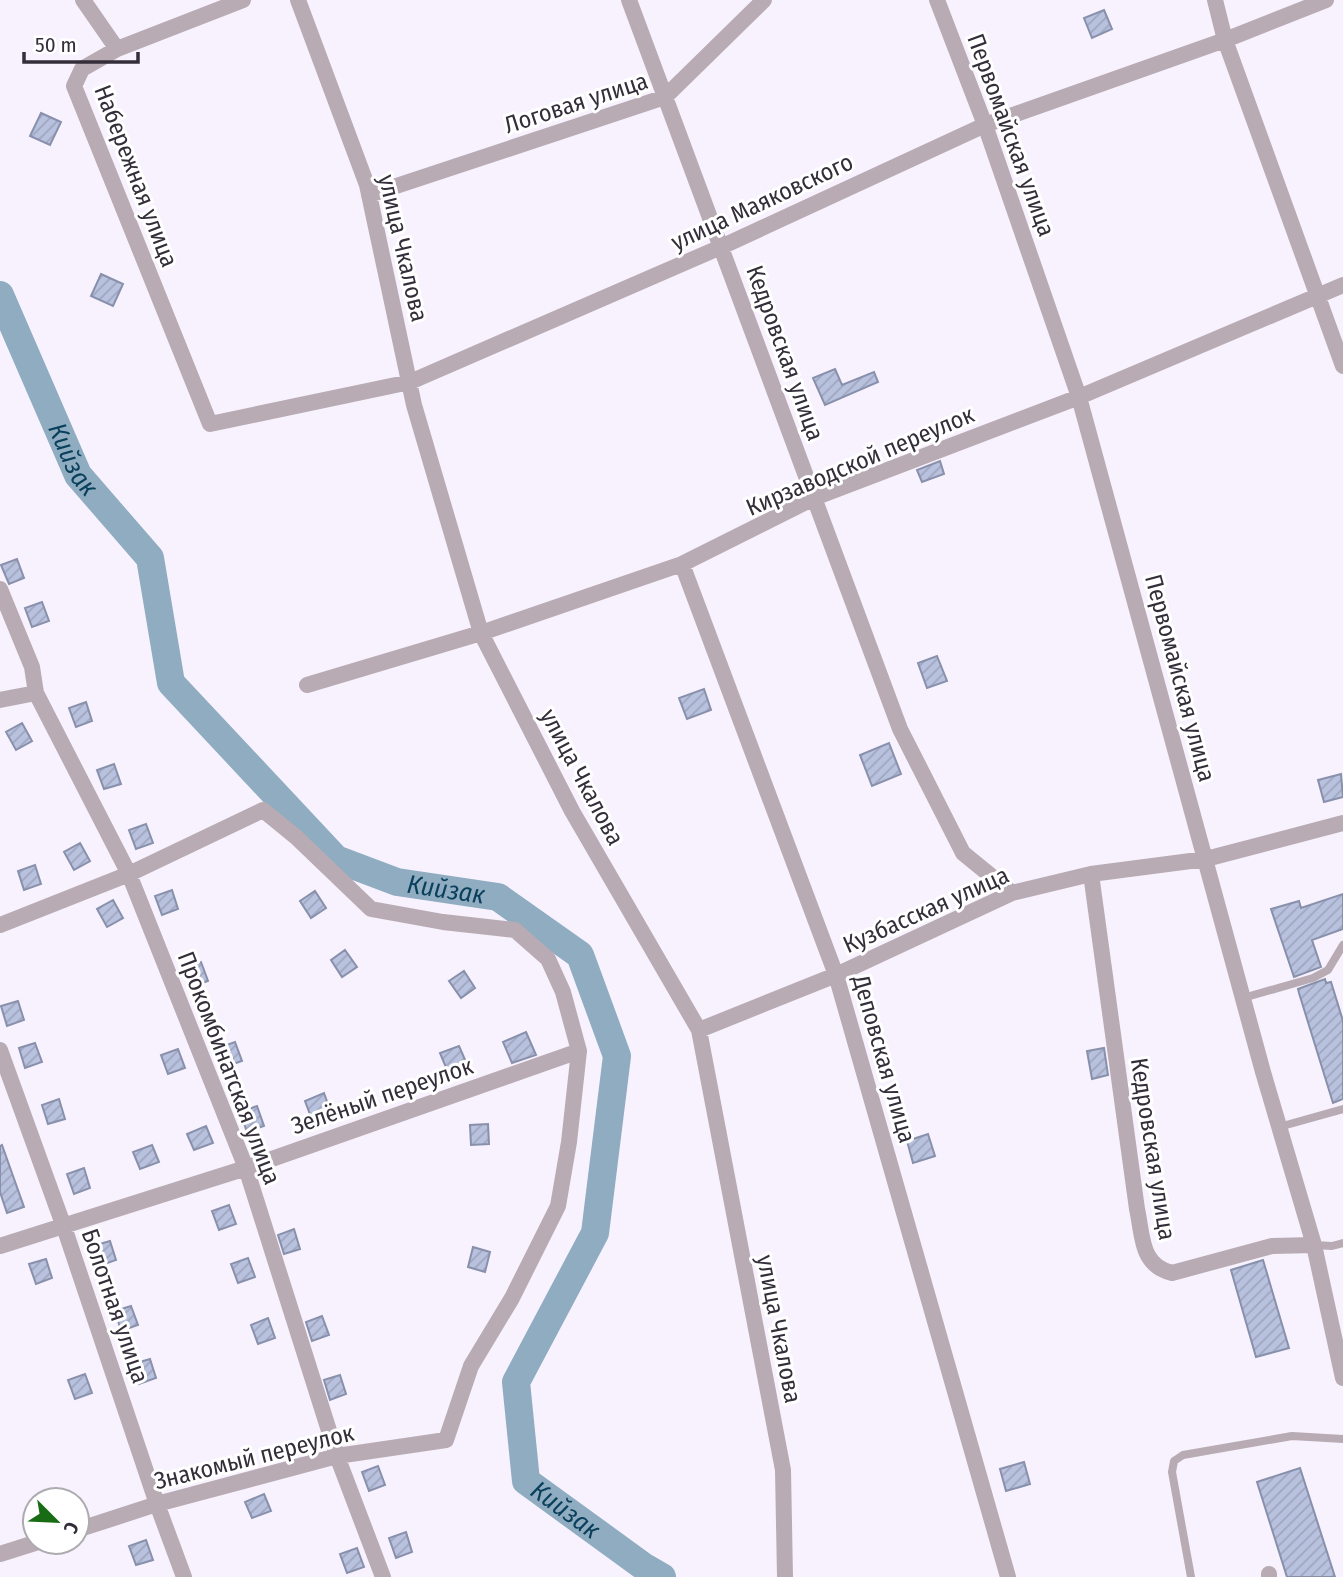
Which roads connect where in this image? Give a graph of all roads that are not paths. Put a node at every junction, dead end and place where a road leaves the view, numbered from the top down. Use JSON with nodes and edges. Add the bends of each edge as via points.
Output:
{"nodes":[{"id":1,"x":83,"y":0,"type":"edge"},
{"id":2,"x":243,"y":0,"type":"edge"},
{"id":3,"x":298,"y":0,"type":"edge"},
{"id":4,"x":629,"y":0,"type":"edge"},
{"id":5,"x":764,"y":0,"type":"edge"},
{"id":6,"x":937,"y":0,"type":"edge"},
{"id":7,"x":1215,"y":0,"type":"edge"},
{"id":8,"x":1326,"y":0,"type":"edge"},
{"id":9,"x":1225,"y":40,"type":"junction"},
{"id":10,"x":117,"y":49,"type":"junction"},
{"id":11,"x":665,"y":97,"type":"junction"},
{"id":12,"x":985,"y":125,"type":"junction"},
{"id":13,"x":369,"y":195,"type":"junction"},
{"id":14,"x":721,"y":247,"type":"junction"},
{"id":15,"x":1343,"y":285,"type":"edge"},
{"id":16,"x":1317,"y":294,"type":"junction"},
{"id":17,"x":1343,"y":366,"type":"edge"},
{"id":18,"x":410,"y":382,"type":"junction"},
{"id":19,"x":1079,"y":397,"type":"junction"},
{"id":20,"x":210,"y":424,"type":"joint"},
{"id":21,"x":814,"y":498,"type":"junction"},
{"id":22,"x":682,"y":564,"type":"junction"},
{"id":23,"x":0,"y":589,"type":"edge"},
{"id":24,"x":481,"y":633,"type":"junction"},
{"id":25,"x":307,"y":685,"type":"dead end"},
{"id":26,"x":36,"y":693,"type":"junction"},
{"id":27,"x":0,"y":700,"type":"edge"},
{"id":28,"x":1343,"y":823,"type":"edge"},
{"id":29,"x":1206,"y":859,"type":"junction"},
{"id":30,"x":129,"y":874,"type":"junction"},
{"id":31,"x":1091,"y":874,"type":"junction"},
{"id":32,"x":1012,"y":893,"type":"junction"},
{"id":33,"x":0,"y":925,"type":"edge"},
{"id":34,"x":1343,"y":945,"type":"edge"},
{"id":35,"x":836,"y":975,"type":"junction"},
{"id":36,"x":1243,"y":998,"type":"junction"},
{"id":37,"x":699,"y":1030,"type":"junction"},
{"id":38,"x":0,"y":1050,"type":"edge"},
{"id":39,"x":579,"y":1051,"type":"junction"},
{"id":40,"x":1343,"y":1108,"type":"edge"},
{"id":41,"x":1279,"y":1127,"type":"junction"},
{"id":42,"x":246,"y":1168,"type":"junction"},
{"id":43,"x":64,"y":1227,"type":"junction"},
{"id":44,"x":1343,"y":1244,"type":"edge"},
{"id":45,"x":1314,"y":1245,"type":"junction"},
{"id":46,"x":0,"y":1246,"type":"edge"},
{"id":47,"x":1343,"y":1378,"type":"edge"},
{"id":48,"x":1343,"y":1440,"type":"edge"},
{"id":49,"x":337,"y":1456,"type":"junction"},
{"id":50,"x":157,"y":1504,"type":"junction"},
{"id":51,"x":91,"y":1525,"type":"edge"},
{"id":52,"x":21,"y":1547,"type":"edge"},
{"id":53,"x":0,"y":1554,"type":"edge"},
{"id":54,"x":184,"y":1577,"type":"edge"},
{"id":55,"x":383,"y":1577,"type":"edge"},
{"id":56,"x":785,"y":1577,"type":"edge"},
{"id":57,"x":1008,"y":1577,"type":"edge"},
{"id":58,"x":1191,"y":1577,"type":"edge"}],
"edges":[{"from":1,"to":10,"type":"street"},
{"from":2,"to":10,"type":"street","name":"Набережная улица"},
{"from":3,"to":13,"type":"street","name":"улица Чкалова"},
{"from":4,"to":11,"type":"street","name":"Кедровская улица"},
{"from":5,"to":11,"type":"street","name":"Логовая улица"},
{"from":6,"to":12,"type":"street","name":"Первомайская улица"},
{"from":7,"to":9,"type":"street"},
{"from":8,"to":9,"type":"street","name":"улица Маяковского"},
{"from":9,"to":12,"type":"street","name":"улица Маяковского"},
{"from":9,"to":16,"type":"street"},
{"from":10,"to":20,"type":"street","name":"Набережная улица","via":[[82,69],[74,86]]},
{"from":11,"to":13,"type":"street","name":"Логовая улица"},
{"from":11,"to":14,"type":"street","name":"Кедровская улица"},
{"from":12,"to":14,"type":"street","name":"улица Маяковского"},
{"from":12,"to":19,"type":"street","name":"Первомайская улица"},
{"from":13,"to":18,"type":"street","name":"улица Чкалова"},
{"from":14,"to":18,"type":"street","name":"улица Маяковского"},
{"from":14,"to":21,"type":"street","name":"Кедровская улица"},
{"from":15,"to":16,"type":"street","name":"Кирзаводской переулок"},
{"from":16,"to":17,"type":"street"},
{"from":16,"to":19,"type":"street","name":"Кирзаводской переулок"},
{"from":18,"to":20,"type":"street","name":"улица Маяковского"},
{"from":18,"to":24,"type":"street","name":"улица Чкалова"},
{"from":19,"to":21,"type":"street","name":"Кирзаводской переулок"},
{"from":19,"to":29,"type":"street","name":"Первомайская улица"},
{"from":21,"to":22,"type":"street","name":"Кирзаводской переулок"},
{"from":21,"to":32,"type":"street","name":"Кедровская улица","via":[[900,729],[964,853]]},
{"from":22,"to":24,"type":"street","name":"Кирзаводской переулок"},
{"from":22,"to":35,"type":"street","name":"Деповская улица"},
{"from":23,"to":26,"type":"street","name":"Прокомбинатская улица","via":[[32,667]]},
{"from":24,"to":25,"type":"street","name":"Кирзаводской переулок"},
{"from":24,"to":37,"type":"street","name":"улица Чкалова","via":[[572,811]]},
{"from":26,"to":27,"type":"street"},
{"from":26,"to":30,"type":"street","name":"Прокомбинатская улица"},
{"from":28,"to":29,"type":"street","name":"Кузбасская улица"},
{"from":29,"to":31,"type":"street","name":"Кузбасская улица"},
{"from":29,"to":36,"type":"street","name":"Первомайская улица"},
{"from":30,"to":33,"type":"street"},
{"from":30,"to":39,"type":"street","via":[[263,810],[371,909],[515,930],[548,959],[563,992]]},
{"from":30,"to":42,"type":"street","name":"Прокомбинатская улица"},
{"from":31,"to":32,"type":"street","name":"Кузбасская улица"},
{"from":31,"to":45,"type":"street","name":"Кедровская улица","via":[[1148,1260],[1172,1273],[1272,1246]]},
{"from":32,"to":35,"type":"street","name":"Кузбасская улица"},
{"from":34,"to":36,"type":"lane","via":[[1328,970],[1313,978]]},
{"from":35,"to":37,"type":"street","name":"Кузбасская улица"},
{"from":35,"to":57,"type":"street","name":"Деповская улица"},
{"from":36,"to":41,"type":"street","name":"Первомайская улица"},
{"from":37,"to":56,"type":"street","name":"улица Чкалова","via":[[783,1470]]},
{"from":38,"to":43,"type":"street","name":"Болотная улица"},
{"from":39,"to":42,"type":"street","name":"Зелёный переулок"},
{"from":39,"to":49,"type":"street","name":"Знакомый переулок","via":[[558,1206],[512,1298],[471,1366],[446,1440]]},
{"from":40,"to":41,"type":"lane"},
{"from":41,"to":45,"type":"street","name":"Первомайская улица"},
{"from":42,"to":43,"type":"street","name":"Зелёный переулок"},
{"from":42,"to":49,"type":"street","name":"Прокомбинатская улица"},
{"from":43,"to":46,"type":"street","name":"Зелёный переулок"},
{"from":43,"to":50,"type":"street","name":"Болотная улица"},
{"from":44,"to":45,"type":"lane"},
{"from":45,"to":47,"type":"street","name":"Первомайская улица"},
{"from":48,"to":58,"type":"lane","via":[[1292,1436],[1184,1455],[1174,1461],[1172,1472]]},
{"from":49,"to":50,"type":"street","name":"Знакомый переулок"},
{"from":49,"to":55,"type":"street","name":"Прокомбинатская улица"},
{"from":50,"to":51,"type":"street","name":"Знакомый переулок"},
{"from":50,"to":54,"type":"street","name":"Болотная улица"},
{"from":52,"to":53,"type":"street"}]}
